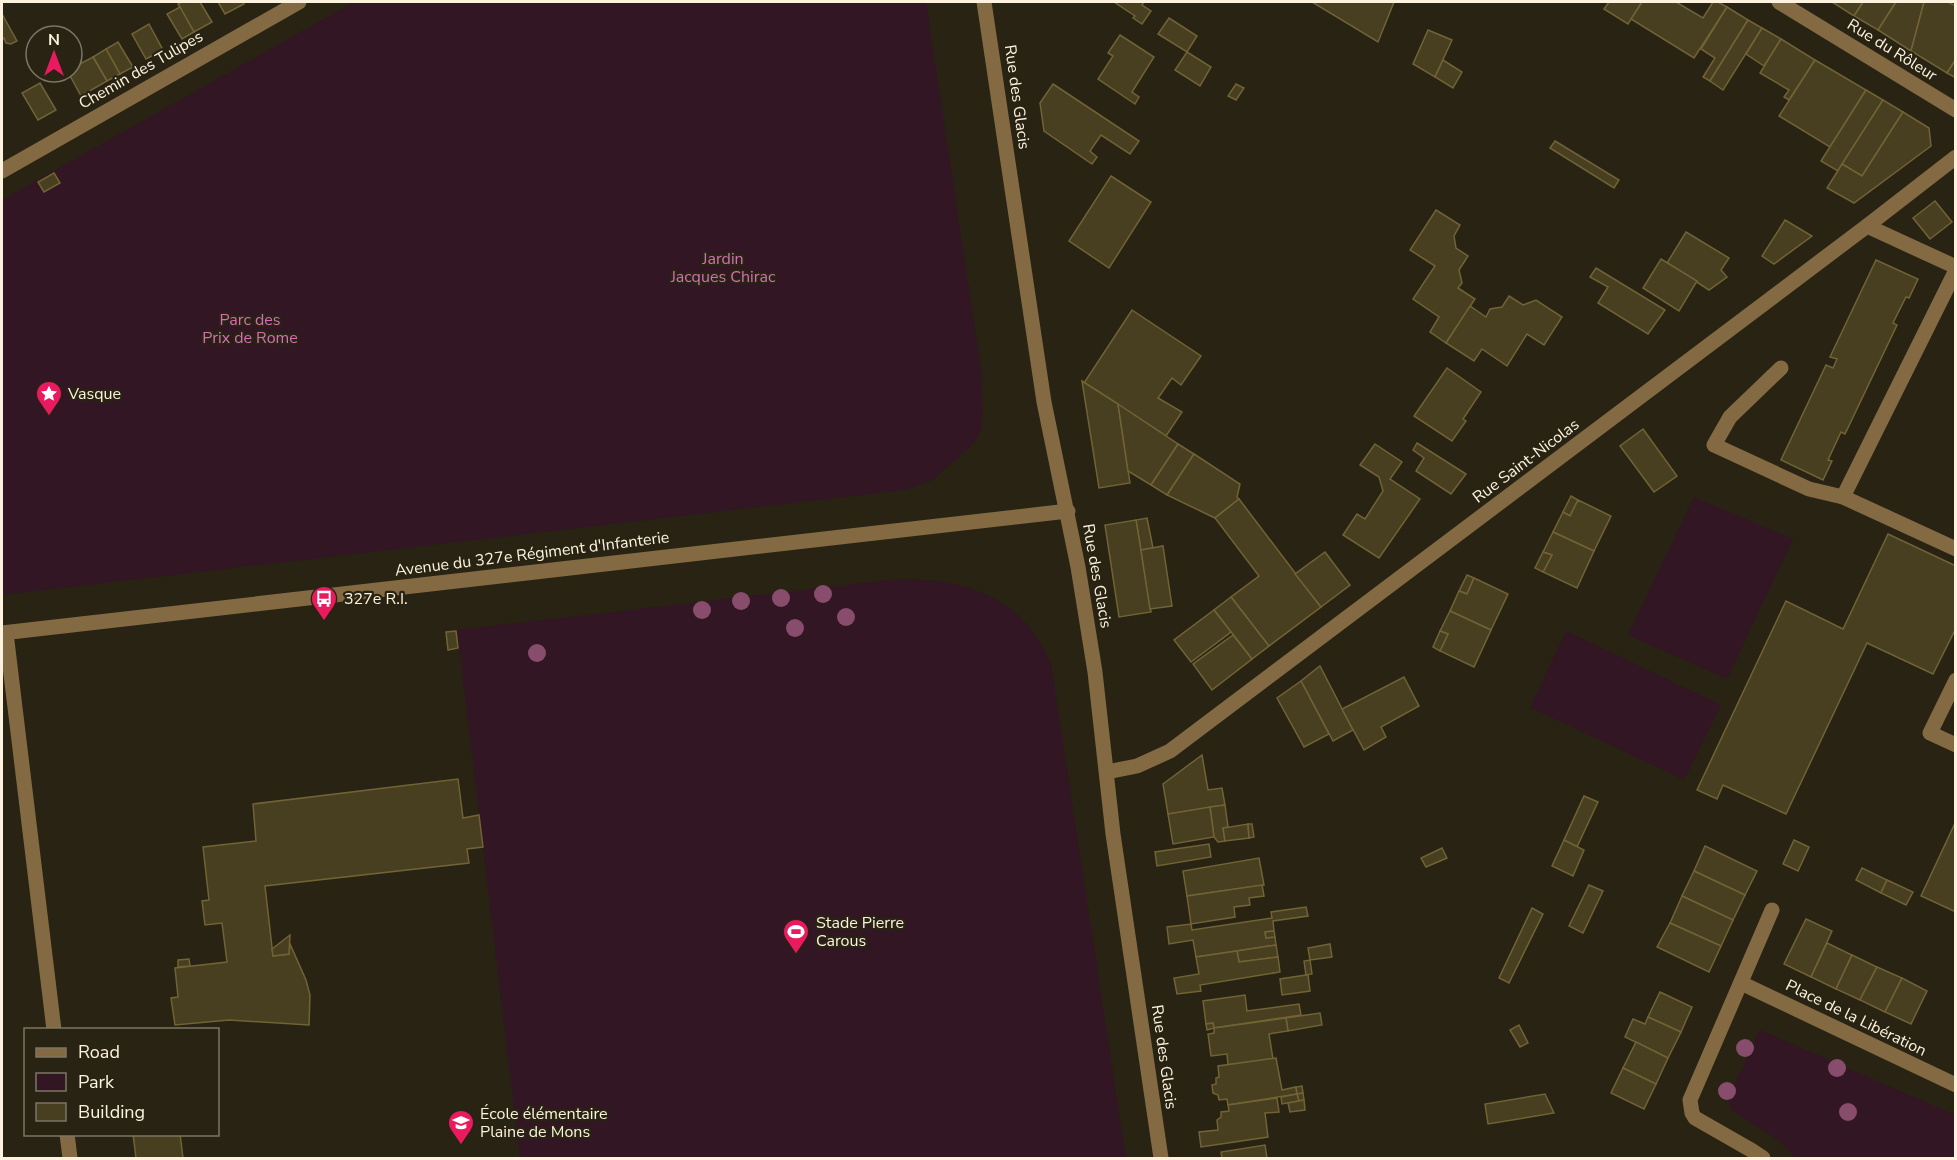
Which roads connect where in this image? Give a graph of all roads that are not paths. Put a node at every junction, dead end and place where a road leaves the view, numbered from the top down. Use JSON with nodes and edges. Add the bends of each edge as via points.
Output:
{"nodes":[{"id":1,"x":299,"y":2,"type":"edge"},
{"id":2,"x":984,"y":2,"type":"edge"},
{"id":3,"x":1779,"y":2,"type":"edge"},
{"id":4,"x":1956,"y":110,"type":"edge"},
{"id":5,"x":1956,"y":157,"type":"edge"},
{"id":6,"x":2,"y":171,"type":"edge"},
{"id":7,"x":1867,"y":226,"type":"junction"},
{"id":8,"x":1956,"y":269,"type":"edge"},
{"id":9,"x":1781,"y":368,"type":"dead end"},
{"id":10,"x":1843,"y":497,"type":"junction"},
{"id":11,"x":1068,"y":511,"type":"junction"},
{"id":12,"x":1956,"y":549,"type":"edge"},
{"id":13,"x":4,"y":633,"type":"edge"},
{"id":14,"x":1956,"y":680,"type":"edge"},
{"id":15,"x":1956,"y":746,"type":"edge"},
{"id":16,"x":1107,"y":772,"type":"junction"},
{"id":17,"x":1772,"y":910,"type":"dead end"},
{"id":18,"x":1741,"y":982,"type":"junction"},
{"id":19,"x":54,"y":1028,"type":"edge"},
{"id":20,"x":1956,"y":1085,"type":"edge"},
{"id":21,"x":67,"y":1136,"type":"edge"},
{"id":22,"x":70,"y":1158,"type":"edge"},
{"id":23,"x":1161,"y":1158,"type":"edge"},
{"id":24,"x":1763,"y":1158,"type":"edge"}],
"edges":[{"from":1,"to":6,"type":"street","name":"Chemin des Tulipes"},
{"from":2,"to":11,"type":"street","name":"Rue des Glacis","via":[[1042,392]]},
{"from":3,"to":4,"type":"street","name":"Rue du Rôleur"},
{"from":5,"to":7,"type":"street","name":"Rue Saint-Nicolas"},
{"from":7,"to":8,"type":"street"},
{"from":7,"to":16,"type":"street","name":"Rue Saint-Nicolas","via":[[1170,751],[1137,766]]},
{"from":8,"to":10,"type":"street"},
{"from":9,"to":10,"type":"street","via":[[1730,417],[1714,445],[1809,489]]},
{"from":10,"to":12,"type":"street"},
{"from":11,"to":13,"type":"street","name":"Avenue du 327e Régiment d'Infanterie"},
{"from":11,"to":16,"type":"street","name":"Rue des Glacis"},
{"from":13,"to":19,"type":"street"},
{"from":14,"to":15,"type":"street","via":[[1930,733]]},
{"from":16,"to":23,"type":"street","name":"Rue des Glacis"},
{"from":17,"to":18,"type":"street"},
{"from":18,"to":20,"type":"street","name":"Place de la Libération"},
{"from":18,"to":24,"type":"street","via":[[1690,1100],[1692,1113],[1702,1122]]},
{"from":21,"to":22,"type":"street"}]}
